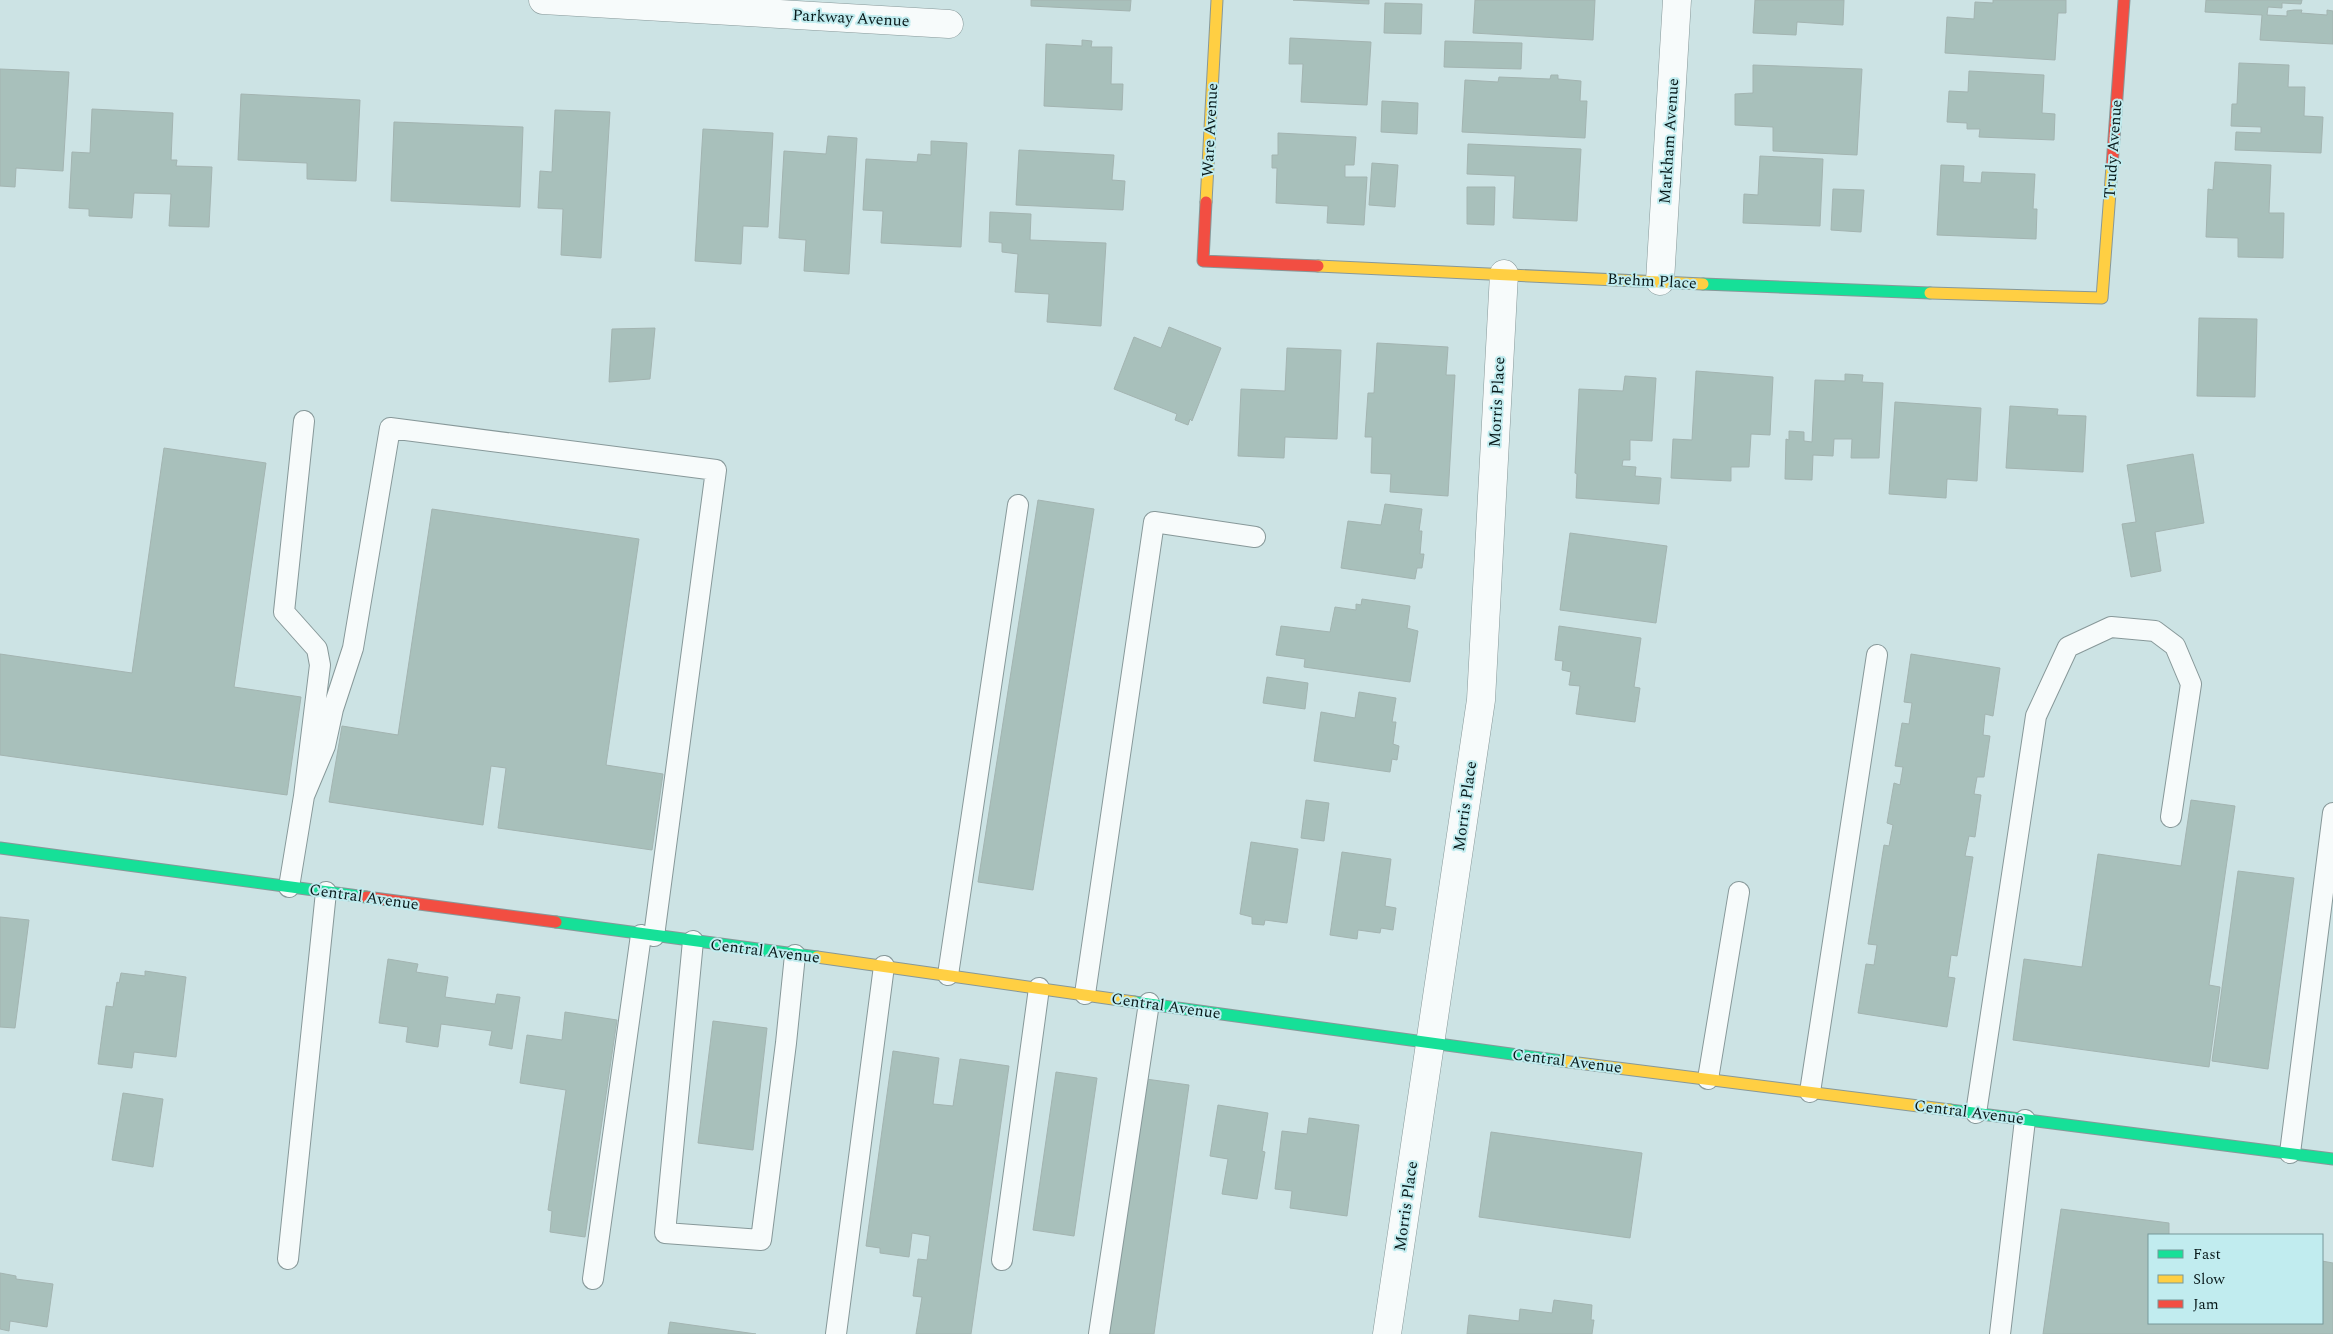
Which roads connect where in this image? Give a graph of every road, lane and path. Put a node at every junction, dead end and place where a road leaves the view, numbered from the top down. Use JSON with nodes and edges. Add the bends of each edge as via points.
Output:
{"nodes":[{"id":1,"x":543,"y":0,"type":"edge"},
{"id":2,"x":1217,"y":0,"type":"edge"},
{"id":3,"x":1677,"y":0,"type":"edge"},
{"id":4,"x":2124,"y":0,"type":"edge"},
{"id":5,"x":949,"y":24,"type":"dead end"},
{"id":6,"x":1203,"y":261,"type":"joint"},
{"id":7,"x":1504,"y":274,"type":"junction"},
{"id":8,"x":1660,"y":281,"type":"junction"},
{"id":9,"x":2102,"y":298,"type":"joint"},
{"id":10,"x":304,"y":421,"type":"dead end"},
{"id":11,"x":1018,"y":505,"type":"dead end"},
{"id":12,"x":1255,"y":537,"type":"dead end"},
{"id":13,"x":1876,"y":655,"type":"dead end"},
{"id":14,"x":304,"y":796,"type":"junction"},
{"id":15,"x":2333,"y":813,"type":"edge"},
{"id":16,"x":2171,"y":817,"type":"dead end"},
{"id":17,"x":0,"y":848,"type":"edge"},
{"id":18,"x":289,"y":887,"type":"junction"},
{"id":19,"x":326,"y":892,"type":"junction"},
{"id":20,"x":1739,"y":892,"type":"dead end"},
{"id":21,"x":647,"y":936,"type":"junction"},
{"id":22,"x":693,"y":942,"type":"junction"},
{"id":23,"x":795,"y":955,"type":"junction"},
{"id":24,"x":884,"y":966,"type":"junction"},
{"id":25,"x":948,"y":975,"type":"junction"},
{"id":26,"x":1039,"y":988,"type":"junction"},
{"id":27,"x":1085,"y":994,"type":"junction"},
{"id":28,"x":1150,"y":1004,"type":"junction"},
{"id":29,"x":1430,"y":1044,"type":"junction"},
{"id":30,"x":1708,"y":1079,"type":"junction"},
{"id":31,"x":1810,"y":1092,"type":"junction"},
{"id":32,"x":1976,"y":1113,"type":"junction"},
{"id":33,"x":2025,"y":1120,"type":"junction"},
{"id":34,"x":2290,"y":1153,"type":"junction"},
{"id":35,"x":2333,"y":1158,"type":"edge"},
{"id":36,"x":288,"y":1259,"type":"dead end"},
{"id":37,"x":1002,"y":1260,"type":"dead end"},
{"id":38,"x":593,"y":1279,"type":"dead end"},
{"id":39,"x":836,"y":1334,"type":"edge"},
{"id":40,"x":1099,"y":1334,"type":"edge"},
{"id":41,"x":1387,"y":1334,"type":"edge"},
{"id":42,"x":2000,"y":1334,"type":"edge"}],
"edges":[{"from":1,"to":5,"type":"street","name":"Parkway Avenue"},
{"from":2,"to":6,"type":"main road","name":"Ware Avenue"},
{"from":3,"to":8,"type":"street","name":"Markham Avenue"},
{"from":4,"to":9,"type":"main road","name":"Trudy Avenue"},
{"from":6,"to":7,"type":"main road","name":"Brehm Place"},
{"from":7,"to":8,"type":"main road","name":"Brehm Place"},
{"from":7,"to":29,"type":"street","name":"Morris Place","via":[[1481,700]]},
{"from":8,"to":9,"type":"main road","name":"Brehm Place"},
{"from":10,"to":14,"type":"lane","via":[[284,612],[317,650],[320,665]]},
{"from":11,"to":25,"type":"lane"},
{"from":12,"to":27,"type":"lane","via":[[1154,522]]},
{"from":13,"to":31,"type":"lane"},
{"from":14,"to":18,"type":"lane"},
{"from":14,"to":21,"type":"lane","via":[[325,746],[353,648],[390,428],[716,470]]},
{"from":15,"to":34,"type":"lane"},
{"from":16,"to":32,"type":"lane","via":[[2190,684],[2174,646],[2155,631],[2111,627],[2068,647],[2036,716]]},
{"from":17,"to":18,"type":"main road","name":"Central Avenue"},
{"from":18,"to":19,"type":"main road","name":"Central Avenue"},
{"from":19,"to":21,"type":"main road","name":"Central Avenue"},
{"from":19,"to":36,"type":"lane"},
{"from":20,"to":30,"type":"lane"},
{"from":21,"to":22,"type":"main road","name":"Central Avenue"},
{"from":21,"to":38,"type":"lane"},
{"from":22,"to":23,"type":"main road","name":"Central Avenue"},
{"from":22,"to":23,"type":"lane","via":[[665,1234],[761,1240]]},
{"from":23,"to":24,"type":"main road","name":"Central Avenue"},
{"from":24,"to":25,"type":"main road","name":"Central Avenue"},
{"from":24,"to":39,"type":"lane"},
{"from":25,"to":26,"type":"main road","name":"Central Avenue"},
{"from":26,"to":27,"type":"main road","name":"Central Avenue"},
{"from":26,"to":37,"type":"lane"},
{"from":27,"to":28,"type":"main road","name":"Central Avenue"},
{"from":28,"to":29,"type":"main road","name":"Central Avenue"},
{"from":28,"to":40,"type":"lane"},
{"from":29,"to":30,"type":"main road","name":"Central Avenue"},
{"from":29,"to":41,"type":"street","name":"Morris Place"},
{"from":30,"to":31,"type":"main road","name":"Central Avenue"},
{"from":31,"to":32,"type":"main road","name":"Central Avenue"},
{"from":32,"to":33,"type":"main road","name":"Central Avenue"},
{"from":33,"to":34,"type":"main road","name":"Central Avenue"},
{"from":33,"to":42,"type":"lane"},
{"from":34,"to":35,"type":"main road","name":"Central Avenue"}]}
